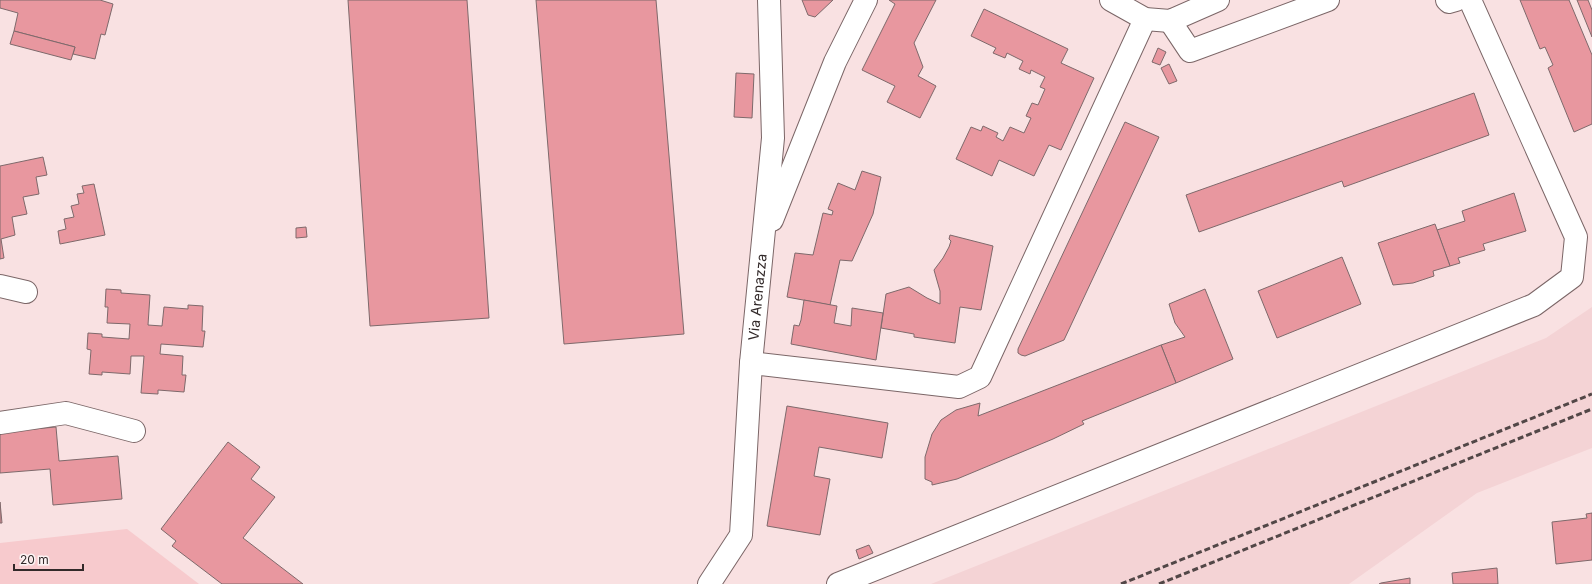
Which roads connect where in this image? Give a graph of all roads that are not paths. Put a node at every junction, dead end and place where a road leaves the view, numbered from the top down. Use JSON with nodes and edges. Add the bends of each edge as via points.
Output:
{"nodes":[{"id":1,"x":769,"y":0,"type":"edge"},
{"id":2,"x":866,"y":0,"type":"edge"},
{"id":3,"x":1111,"y":0,"type":"edge"},
{"id":4,"x":1218,"y":0,"type":"edge"},
{"id":5,"x":1328,"y":0,"type":"edge"},
{"id":6,"x":1447,"y":0,"type":"edge"},
{"id":7,"x":1456,"y":0,"type":"edge"},
{"id":8,"x":1470,"y":0,"type":"edge"},
{"id":9,"x":1145,"y":19,"type":"junction"},
{"id":10,"x":1170,"y":21,"type":"junction"},
{"id":11,"x":763,"y":243,"type":"junction"},
{"id":12,"x":0,"y":286,"type":"edge"},
{"id":13,"x":26,"y":292,"type":"dead end"},
{"id":14,"x":752,"y":363,"type":"junction"},
{"id":15,"x":0,"y":423,"type":"edge"},
{"id":16,"x":134,"y":431,"type":"dead end"},
{"id":17,"x":709,"y":584,"type":"edge"},
{"id":18,"x":838,"y":584,"type":"edge"}],
"edges":[{"from":1,"to":11,"type":"street","name":"Via Arenazza","via":[[773,138]]},
{"from":2,"to":11,"type":"street","via":[[835,62]]},
{"from":3,"to":9,"type":"street"},
{"from":4,"to":10,"type":"street"},
{"from":5,"to":10,"type":"street","via":[[1190,51]]},
{"from":6,"to":7,"type":"street"},
{"from":8,"to":18,"type":"street","via":[[1576,238],[1572,277],[1534,305]]},
{"from":9,"to":10,"type":"street"},
{"from":9,"to":14,"type":"street","via":[[980,377],[959,387]]},
{"from":11,"to":14,"type":"street","name":"Via Arenazza"},
{"from":12,"to":13,"type":"street"},
{"from":14,"to":17,"type":"street","name":"Via Arenazza","via":[[741,535]]},
{"from":15,"to":16,"type":"street","via":[[66,413]]}]}
